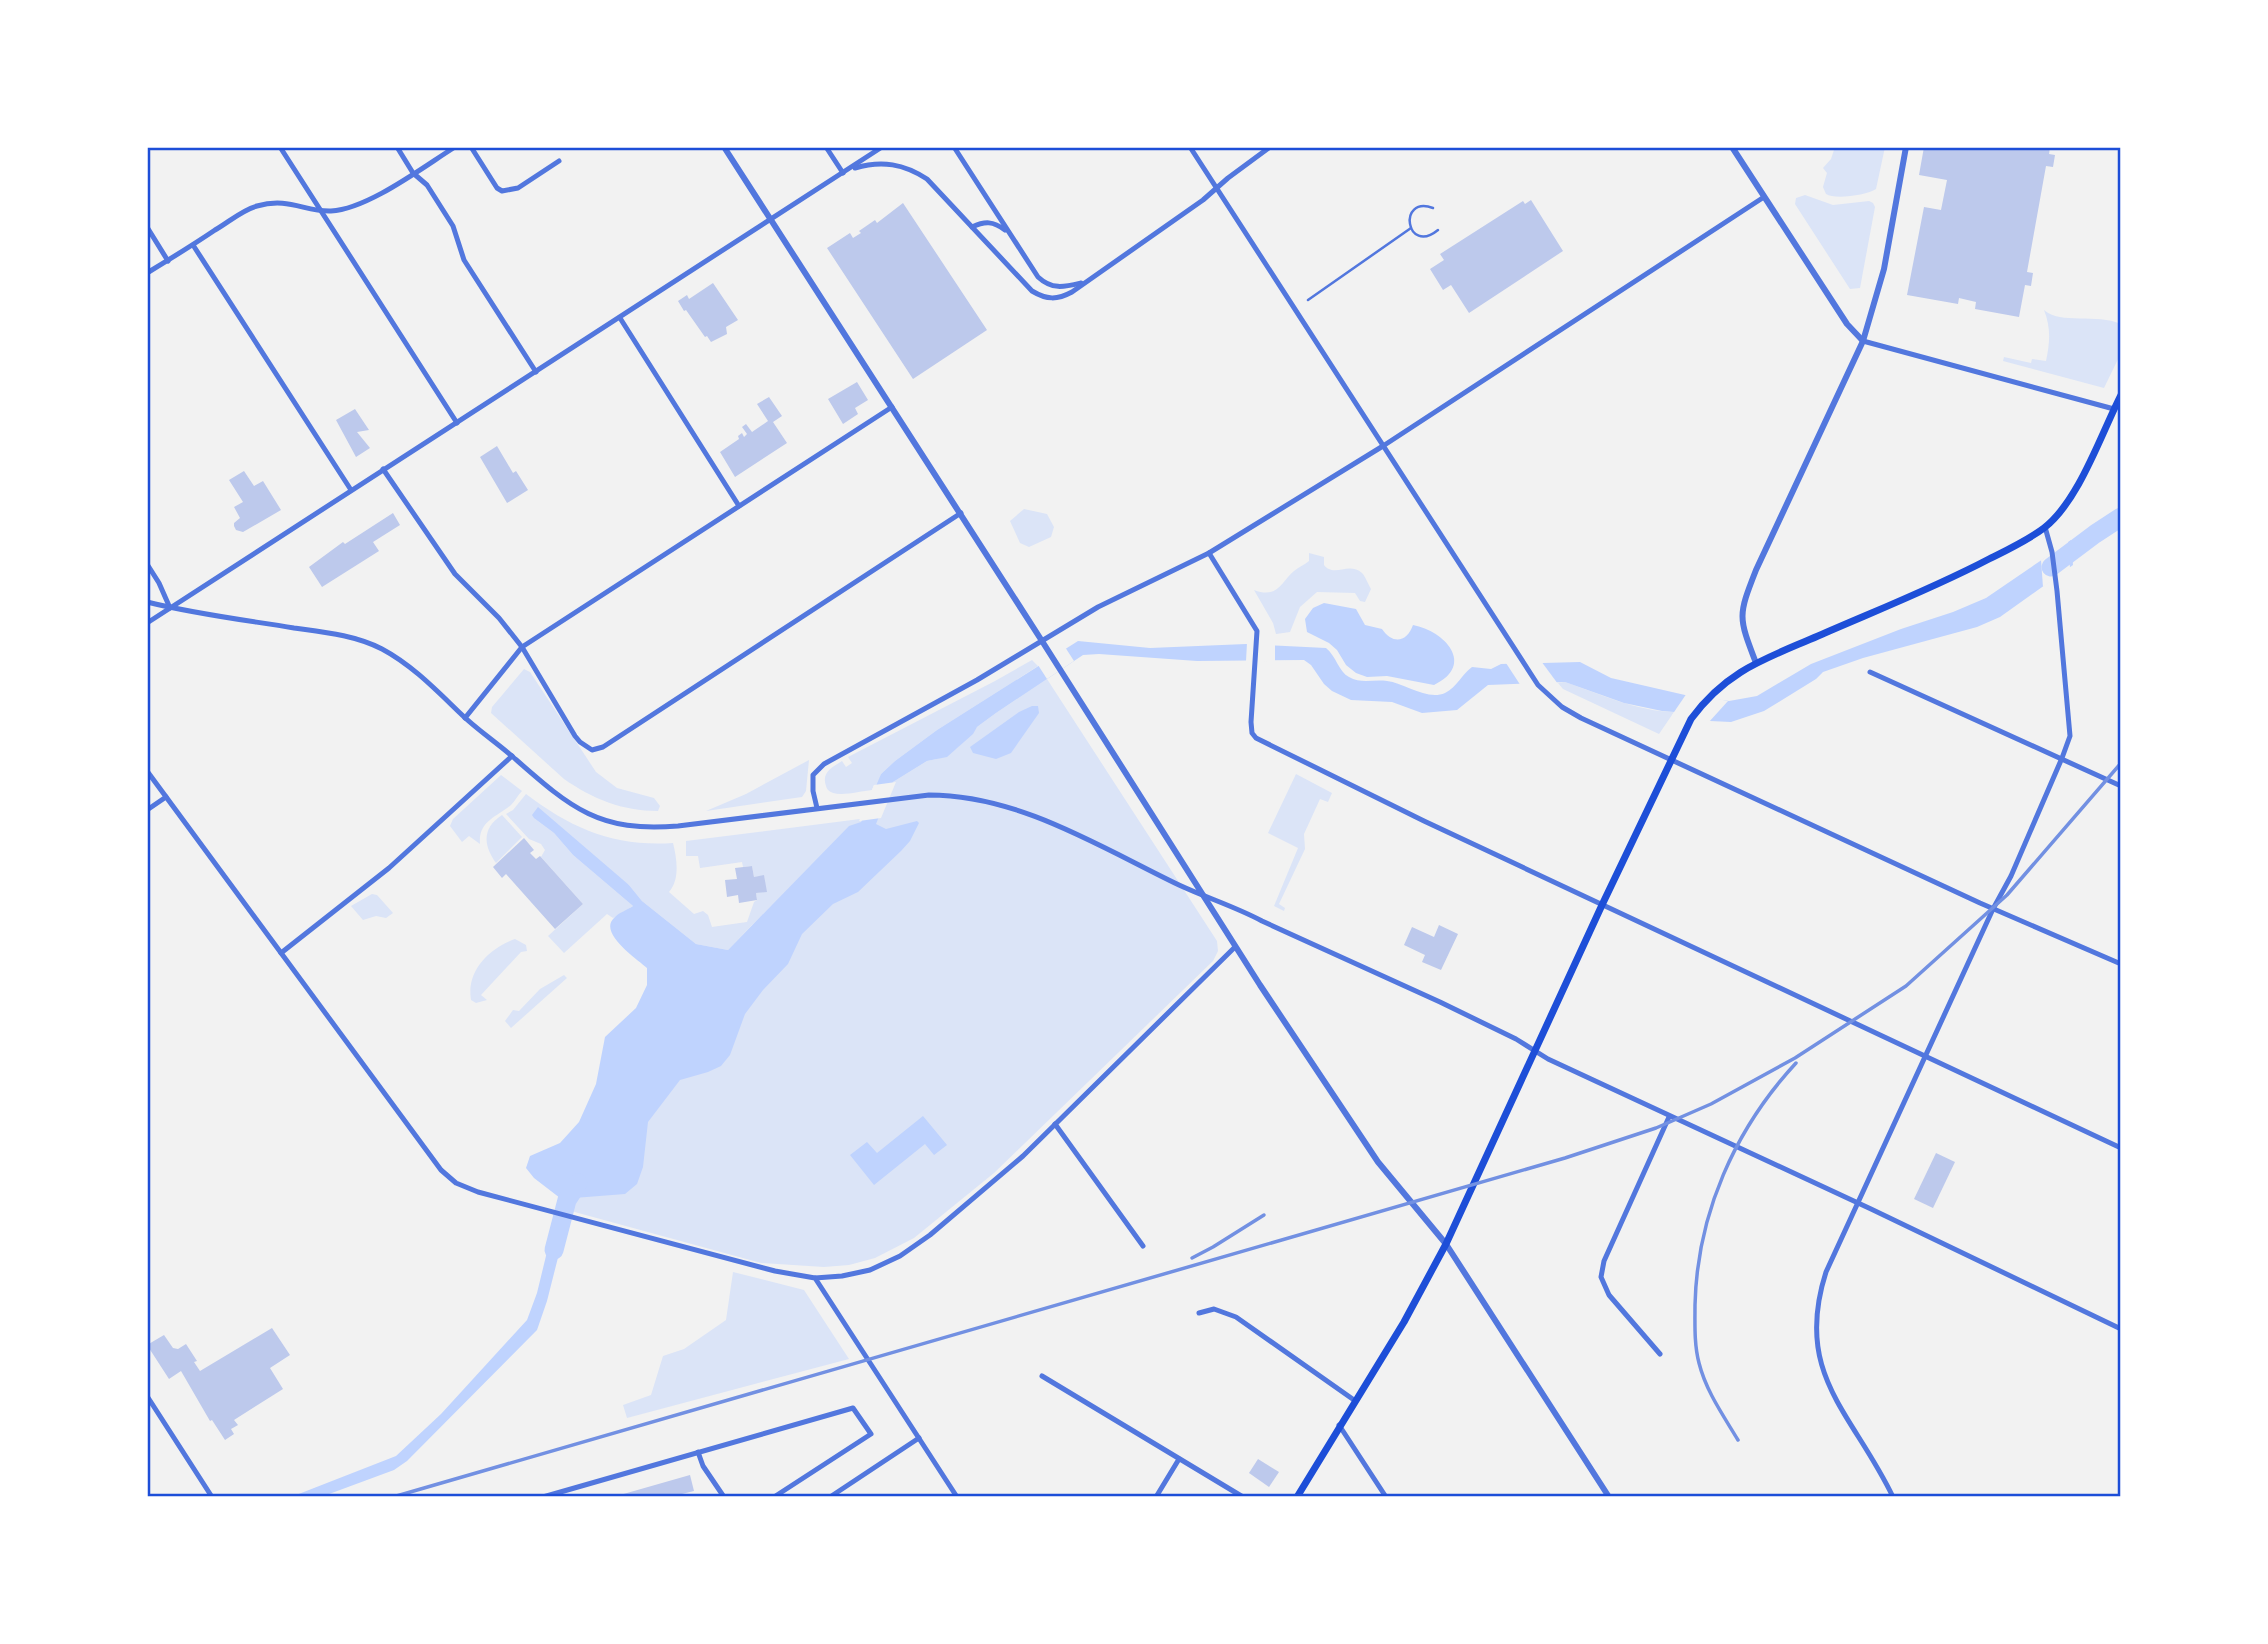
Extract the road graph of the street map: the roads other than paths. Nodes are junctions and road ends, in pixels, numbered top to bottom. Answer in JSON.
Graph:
{"nodes":[{"id":1,"x":279,"y":147,"type":"edge"},
{"id":2,"x":397,"y":147,"type":"edge"},
{"id":3,"x":455,"y":147,"type":"edge"},
{"id":4,"x":471,"y":147,"type":"edge"},
{"id":5,"x":724,"y":147,"type":"edge"},
{"id":6,"x":826,"y":147,"type":"edge"},
{"id":7,"x":882,"y":147,"type":"edge"},
{"id":8,"x":954,"y":147,"type":"edge"},
{"id":9,"x":1190,"y":147,"type":"edge"},
{"id":10,"x":1270,"y":147,"type":"edge"},
{"id":11,"x":1732,"y":147,"type":"edge"},
{"id":12,"x":1906,"y":147,"type":"edge"},
{"id":13,"x":559,"y":161,"type":"dead end"},
{"id":14,"x":846,"y":171,"type":"junction"},
{"id":15,"x":413,"y":173,"type":"junction"},
{"id":16,"x":1215,"y":188,"type":"junction"},
{"id":17,"x":1764,"y":197,"type":"junction"},
{"id":18,"x":1433,"y":208,"type":"dead end"},
{"id":19,"x":323,"y":211,"type":"junction"},
{"id":20,"x":772,"y":220,"type":"junction"},
{"id":21,"x":972,"y":227,"type":"junction"},
{"id":22,"x":147,"y":228,"type":"edge"},
{"id":23,"x":1410,"y":228,"type":"junction"},
{"id":24,"x":1438,"y":230,"type":"dead end"},
{"id":25,"x":1010,"y":234,"type":"junction"},
{"id":26,"x":193,"y":244,"type":"junction"},
{"id":27,"x":168,"y":261,"type":"junction"},
{"id":28,"x":147,"y":273,"type":"edge"},
{"id":29,"x":1084,"y":282,"type":"junction"},
{"id":30,"x":1308,"y":300,"type":"dead end"},
{"id":31,"x":620,"y":318,"type":"junction"},
{"id":32,"x":1863,"y":341,"type":"junction"},
{"id":33,"x":536,"y":372,"type":"junction"},
{"id":34,"x":2121,"y":395,"type":"edge"},
{"id":35,"x":892,"y":407,"type":"junction"},
{"id":36,"x":2114,"y":409,"type":"junction"},
{"id":37,"x":457,"y":423,"type":"junction"},
{"id":38,"x":1383,"y":446,"type":"junction"},
{"id":39,"x":383,"y":469,"type":"junction"},
{"id":40,"x":351,"y":490,"type":"junction"},
{"id":41,"x":739,"y":506,"type":"junction"},
{"id":42,"x":961,"y":513,"type":"junction"},
{"id":43,"x":2045,"y":527,"type":"junction"},
{"id":44,"x":1209,"y":553,"type":"junction"},
{"id":45,"x":147,"y":564,"type":"edge"},
{"id":46,"x":147,"y":602,"type":"edge"},
{"id":47,"x":170,"y":608,"type":"junction"},
{"id":48,"x":147,"y":623,"type":"edge"},
{"id":49,"x":1042,"y":641,"type":"junction"},
{"id":50,"x":522,"y":647,"type":"junction"},
{"id":51,"x":1756,"y":663,"type":"junction"},
{"id":52,"x":1870,"y":671,"type":"dead end"},
{"id":53,"x":465,"y":718,"type":"junction"},
{"id":54,"x":512,"y":756,"type":"junction"},
{"id":55,"x":1672,"y":758,"type":"junction"},
{"id":56,"x":2062,"y":758,"type":"junction"},
{"id":57,"x":147,"y":771,"type":"edge"},
{"id":58,"x":2121,"y":786,"type":"edge"},
{"id":59,"x":166,"y":797,"type":"junction"},
{"id":60,"x":817,"y":808,"type":"junction"},
{"id":61,"x":147,"y":810,"type":"edge"},
{"id":62,"x":1201,"y":896,"type":"junction"},
{"id":63,"x":1602,"y":905,"type":"junction"},
{"id":64,"x":1993,"y":909,"type":"junction"},
{"id":65,"x":1236,"y":947,"type":"junction"},
{"id":66,"x":281,"y":953,"type":"junction"},
{"id":67,"x":2121,"y":964,"type":"edge"},
{"id":68,"x":1534,"y":1052,"type":"junction"},
{"id":69,"x":1925,"y":1057,"type":"junction"},
{"id":70,"x":1670,"y":1117,"type":"junction"},
{"id":71,"x":1055,"y":1125,"type":"junction"},
{"id":72,"x":2121,"y":1148,"type":"edge"},
{"id":73,"x":1857,"y":1203,"type":"junction"},
{"id":74,"x":1446,"y":1244,"type":"junction"},
{"id":75,"x":1143,"y":1246,"type":"dead end"},
{"id":76,"x":815,"y":1278,"type":"junction"},
{"id":77,"x":1199,"y":1313,"type":"dead end"},
{"id":78,"x":2121,"y":1329,"type":"edge"},
{"id":79,"x":1660,"y":1354,"type":"dead end"},
{"id":80,"x":1042,"y":1376,"type":"dead end"},
{"id":81,"x":147,"y":1396,"type":"edge"},
{"id":82,"x":1354,"y":1400,"type":"junction"},
{"id":83,"x":1339,"y":1425,"type":"junction"},
{"id":84,"x":919,"y":1438,"type":"junction"},
{"id":85,"x":698,"y":1452,"type":"junction"},
{"id":86,"x":1179,"y":1459,"type":"junction"},
{"id":87,"x":212,"y":1497,"type":"edge"},
{"id":88,"x":543,"y":1497,"type":"edge"},
{"id":89,"x":724,"y":1497,"type":"edge"},
{"id":90,"x":774,"y":1497,"type":"edge"},
{"id":91,"x":830,"y":1497,"type":"edge"},
{"id":92,"x":957,"y":1497,"type":"edge"},
{"id":93,"x":1156,"y":1497,"type":"edge"},
{"id":94,"x":1243,"y":1497,"type":"edge"},
{"id":95,"x":1297,"y":1497,"type":"edge"},
{"id":96,"x":1386,"y":1497,"type":"edge"},
{"id":97,"x":1609,"y":1497,"type":"edge"},
{"id":98,"x":1893,"y":1497,"type":"edge"}],
"edges":[{"from":1,"to":19,"type":"street"},
{"from":2,"to":15,"type":"street"},
{"from":3,"to":15,"type":"street"},
{"from":4,"to":13,"type":"street"},
{"from":5,"to":20,"type":"street"},
{"from":6,"to":14,"type":"street"},
{"from":7,"to":14,"type":"street"},
{"from":8,"to":25,"type":"street"},
{"from":9,"to":16,"type":"street"},
{"from":10,"to":16,"type":"street"},
{"from":11,"to":17,"type":"street"},
{"from":12,"to":32,"type":"street"},
{"from":14,"to":20,"type":"street"},
{"from":14,"to":21,"type":"street"},
{"from":15,"to":19,"type":"street"},
{"from":15,"to":33,"type":"street"},
{"from":16,"to":29,"type":"street"},
{"from":16,"to":38,"type":"street"},
{"from":17,"to":32,"type":"street"},
{"from":17,"to":38,"type":"street"},
{"from":18,"to":23,"type":"lane"},
{"from":19,"to":26,"type":"street"},
{"from":19,"to":37,"type":"street"},
{"from":20,"to":31,"type":"street"},
{"from":20,"to":35,"type":"street"},
{"from":21,"to":25,"type":"street"},
{"from":21,"to":29,"type":"street"},
{"from":22,"to":27,"type":"street"},
{"from":23,"to":24,"type":"lane"},
{"from":23,"to":30,"type":"lane"},
{"from":25,"to":29,"type":"street"},
{"from":26,"to":27,"type":"street"},
{"from":26,"to":40,"type":"street"},
{"from":27,"to":28,"type":"street"},
{"from":31,"to":33,"type":"street"},
{"from":31,"to":41,"type":"street"},
{"from":32,"to":36,"type":"street"},
{"from":32,"to":51,"type":"street"},
{"from":33,"to":37,"type":"street"},
{"from":34,"to":36,"type":"main road"},
{"from":35,"to":41,"type":"street"},
{"from":35,"to":42,"type":"street"},
{"from":36,"to":43,"type":"main road"},
{"from":37,"to":39,"type":"street"},
{"from":38,"to":44,"type":"street"},
{"from":38,"to":55,"type":"street"},
{"from":39,"to":40,"type":"street"},
{"from":39,"to":50,"type":"street"},
{"from":40,"to":47,"type":"street"},
{"from":41,"to":50,"type":"street"},
{"from":42,"to":49,"type":"street"},
{"from":42,"to":50,"type":"street"},
{"from":43,"to":51,"type":"main road"},
{"from":43,"to":56,"type":"street"},
{"from":44,"to":49,"type":"street"},
{"from":44,"to":63,"type":"street"},
{"from":45,"to":47,"type":"street"},
{"from":46,"to":47,"type":"street"},
{"from":47,"to":48,"type":"street"},
{"from":47,"to":53,"type":"street"},
{"from":49,"to":60,"type":"street"},
{"from":49,"to":62,"type":"street"},
{"from":50,"to":53,"type":"street"},
{"from":51,"to":55,"type":"main road"},
{"from":52,"to":56,"type":"street"},
{"from":53,"to":54,"type":"street"},
{"from":54,"to":60,"type":"street"},
{"from":54,"to":66,"type":"street"},
{"from":55,"to":63,"type":"main road"},
{"from":55,"to":64,"type":"street"},
{"from":56,"to":58,"type":"street"},
{"from":56,"to":64,"type":"street"},
{"from":57,"to":59,"type":"street"},
{"from":59,"to":61,"type":"street"},
{"from":59,"to":66,"type":"street"},
{"from":60,"to":62,"type":"street"},
{"from":62,"to":65,"type":"street"},
{"from":62,"to":68,"type":"street"},
{"from":63,"to":68,"type":"main road"},
{"from":63,"to":69,"type":"street"},
{"from":64,"to":67,"type":"street"},
{"from":64,"to":69,"type":"street"},
{"from":65,"to":71,"type":"street"},
{"from":65,"to":74,"type":"street"},
{"from":66,"to":76,"type":"street"},
{"from":68,"to":70,"type":"street"},
{"from":68,"to":74,"type":"main road"},
{"from":69,"to":72,"type":"street"},
{"from":69,"to":73,"type":"street"},
{"from":70,"to":73,"type":"street"},
{"from":70,"to":79,"type":"street"},
{"from":71,"to":75,"type":"street"},
{"from":71,"to":76,"type":"street"},
{"from":73,"to":78,"type":"street"},
{"from":73,"to":98,"type":"street"},
{"from":74,"to":82,"type":"main road"},
{"from":74,"to":97,"type":"street"},
{"from":76,"to":84,"type":"street"},
{"from":77,"to":82,"type":"street"},
{"from":80,"to":86,"type":"street"},
{"from":81,"to":87,"type":"street"},
{"from":82,"to":83,"type":"main road"},
{"from":83,"to":95,"type":"main road"},
{"from":83,"to":96,"type":"street"},
{"from":84,"to":91,"type":"street"},
{"from":84,"to":92,"type":"street"},
{"from":85,"to":88,"type":"street"},
{"from":85,"to":89,"type":"street"},
{"from":85,"to":90,"type":"street"},
{"from":86,"to":93,"type":"street"},
{"from":86,"to":94,"type":"street"}]}
